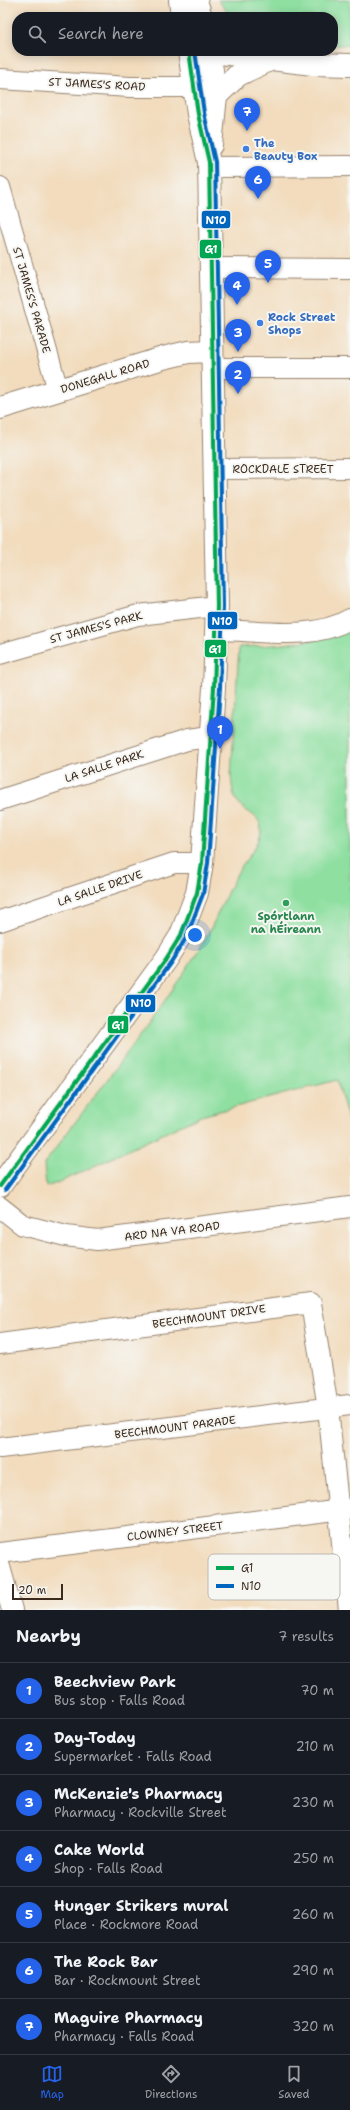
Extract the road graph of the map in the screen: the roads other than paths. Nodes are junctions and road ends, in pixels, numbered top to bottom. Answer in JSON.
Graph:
{"nodes":[{"id":1,"x":180,"y":0,"type":"edge"},
{"id":2,"x":196,"y":0,"type":"edge"},
{"id":3,"x":181,"y":12,"type":"edge"},
{"id":4,"x":200,"y":12,"type":"edge"},
{"id":5,"x":200,"y":56,"type":"edge"},
{"id":6,"x":201,"y":56,"type":"edge"},
{"id":7,"x":251,"y":56,"type":"edge"},
{"id":8,"x":272,"y":59,"type":"junction"},
{"id":9,"x":350,"y":65,"type":"edge"},
{"id":10,"x":0,"y":79,"type":"edge"},
{"id":11,"x":195,"y":87,"type":"junction"},
{"id":12,"x":216,"y":96,"type":"junction"},
{"id":13,"x":209,"y":164,"type":"junction"},
{"id":14,"x":350,"y":166,"type":"edge"},
{"id":15,"x":0,"y":188,"type":"edge"},
{"id":16,"x":212,"y":268,"type":"junction"},
{"id":17,"x":350,"y":269,"type":"edge"},
{"id":18,"x":213,"y":360,"type":"junction"},
{"id":19,"x":350,"y":368,"type":"edge"},
{"id":20,"x":58,"y":390,"type":"junction"},
{"id":21,"x":0,"y":408,"type":"edge"},
{"id":22,"x":350,"y":468,"type":"edge"},
{"id":23,"x":215,"y":469,"type":"junction"},
{"id":24,"x":217,"y":606,"type":"junction"},
{"id":25,"x":350,"y":619,"type":"edge"},
{"id":26,"x":216,"y":630,"type":"junction"},
{"id":27,"x":0,"y":654,"type":"edge"},
{"id":28,"x":209,"y":737,"type":"junction"},
{"id":29,"x":0,"y":800,"type":"edge"},
{"id":30,"x":202,"y":863,"type":"junction"},
{"id":31,"x":0,"y":921,"type":"edge"},
{"id":32,"x":0,"y":1186,"type":"edge"},
{"id":33,"x":0,"y":1207,"type":"edge"},
{"id":34,"x":350,"y":1207,"type":"edge"},
{"id":35,"x":0,"y":1344,"type":"edge"},
{"id":36,"x":350,"y":1405,"type":"edge"},
{"id":37,"x":328,"y":1408,"type":"junction"},
{"id":38,"x":0,"y":1448,"type":"edge"},
{"id":39,"x":345,"y":1510,"type":"edge"},
{"id":40,"x":0,"y":1552,"type":"edge"},
{"id":41,"x":0,"y":1567,"type":"edge"},
{"id":42,"x":12,"y":1610,"type":"edge"},
{"id":43,"x":350,"y":1610,"type":"edge"}],
"edges":[{"from":1,"to":3,"type":"main road"},
{"from":2,"to":4,"type":"main road"},
{"from":5,"to":11,"type":"main road"},
{"from":6,"to":12,"type":"main road"},
{"from":7,"to":8,"type":"main road"},
{"from":8,"to":9,"type":"main road"},
{"from":8,"to":12,"type":"main road"},
{"from":10,"to":11,"type":"street","name":"ST JAMES'S ROAD"},
{"from":11,"to":13,"type":"main road"},
{"from":12,"to":13,"type":"main road"},
{"from":13,"to":14,"type":"street"},
{"from":13,"to":16,"type":"main road"},
{"from":15,"to":20,"type":"street","name":"ST JAMES'S PARADE"},
{"from":16,"to":17,"type":"street"},
{"from":16,"to":18,"type":"main road"},
{"from":18,"to":19,"type":"street"},
{"from":18,"to":20,"type":"main road","name":"DONEGALL ROAD"},
{"from":18,"to":23,"type":"main road"},
{"from":20,"to":21,"type":"main road","name":"DONEGALL ROAD"},
{"from":22,"to":23,"type":"street","name":"ROCKDALE STREET"},
{"from":23,"to":24,"type":"main road"},
{"from":24,"to":26,"type":"main road"},
{"from":24,"to":27,"type":"street","name":"ST JAMES'S PARK"},
{"from":25,"to":26,"type":"street"},
{"from":26,"to":28,"type":"main road"},
{"from":28,"to":29,"type":"street","name":"LA SALLE PARK"},
{"from":28,"to":30,"type":"main road"},
{"from":30,"to":31,"type":"street","name":"LA SALLE DRIVE"},
{"from":30,"to":32,"type":"main road"},
{"from":33,"to":34,"type":"street","name":"ARD NA VA ROAD"},
{"from":35,"to":37,"type":"street","name":"BEECHMOUNT DRIVE"},
{"from":36,"to":37,"type":"street","name":"BEECHMOUNT PARADE"},
{"from":37,"to":38,"type":"street","name":"BEECHMOUNT PARADE"},
{"from":37,"to":39,"type":"street"},
{"from":39,"to":40,"type":"street","name":"CLOWNEY STREET"},
{"from":39,"to":43,"type":"street"},
{"from":41,"to":42,"type":"street"}]}
